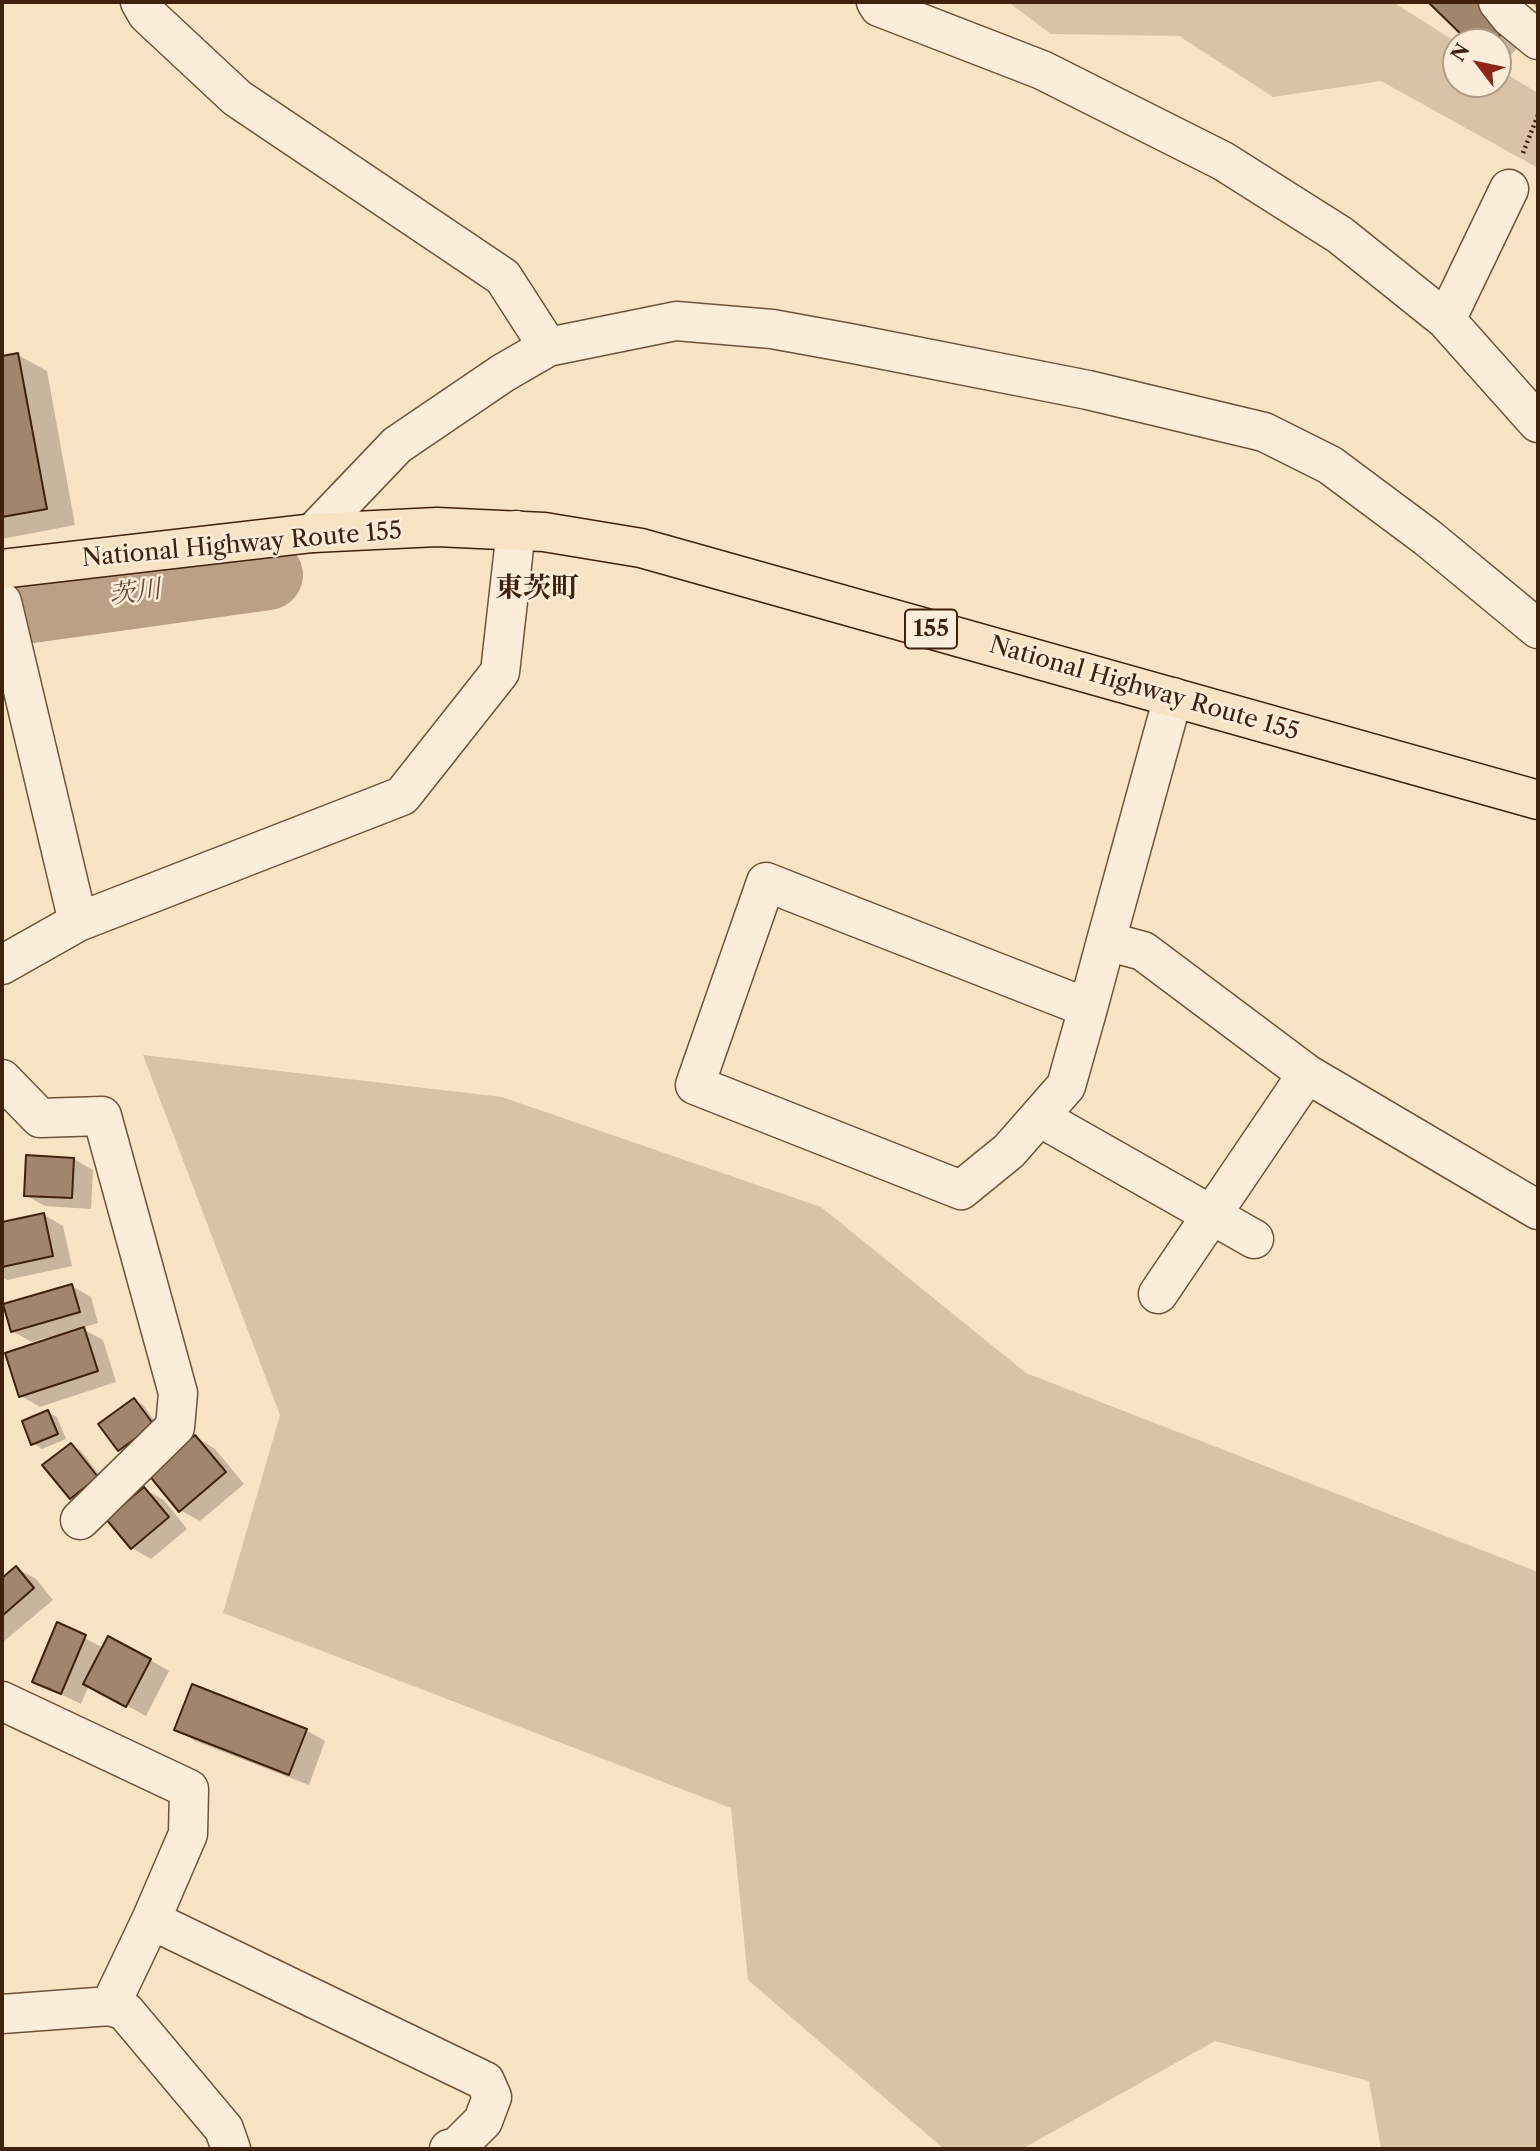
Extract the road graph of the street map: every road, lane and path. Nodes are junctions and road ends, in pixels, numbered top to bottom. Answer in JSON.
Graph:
{"nodes":[{"id":1,"x":141,"y":2,"type":"edge"},
{"id":2,"x":876,"y":2,"type":"edge"},
{"id":3,"x":1497,"y":2,"type":"edge"},
{"id":4,"x":1538,"y":40,"type":"edge"},
{"id":5,"x":1509,"y":189,"type":"dead end"},
{"id":6,"x":1446,"y":320,"type":"junction"},
{"id":7,"x":548,"y":347,"type":"junction"},
{"id":8,"x":1538,"y":423,"type":"edge"},
{"id":9,"x":516,"y":530,"type":"junction"},
{"id":10,"x":313,"y":533,"type":"junction"},
{"id":11,"x":2,"y":569,"type":"edge"},
{"id":12,"x":4,"y":612,"type":"edge"},
{"id":13,"x":1538,"y":629,"type":"edge"},
{"id":14,"x":1173,"y":697,"type":"junction"},
{"id":15,"x":1538,"y":800,"type":"edge"},
{"id":16,"x":78,"y":922,"type":"junction"},
{"id":17,"x":1106,"y":941,"type":"junction"},
{"id":18,"x":2,"y":965,"type":"edge"},
{"id":19,"x":1088,"y":1008,"type":"junction"},
{"id":20,"x":1307,"y":1074,"type":"junction"},
{"id":21,"x":2,"y":1079,"type":"edge"},
{"id":22,"x":1039,"y":1117,"type":"junction"},
{"id":23,"x":1538,"y":1210,"type":"edge"},
{"id":24,"x":1212,"y":1214,"type":"junction"},
{"id":25,"x":1254,"y":1239,"type":"dead end"},
{"id":26,"x":1158,"y":1294,"type":"dead end"},
{"id":27,"x":80,"y":1520,"type":"dead end"},
{"id":28,"x":2,"y":1701,"type":"edge"},
{"id":29,"x":151,"y":1920,"type":"junction"},
{"id":30,"x":110,"y":2006,"type":"junction"},
{"id":31,"x":2,"y":2014,"type":"edge"},
{"id":32,"x":455,"y":2148,"type":"edge"},
{"id":33,"x":231,"y":2149,"type":"edge"}],
"edges":[{"from":1,"to":7,"type":"street"},
{"from":2,"to":6,"type":"street"},
{"from":3,"to":4,"type":"street"},
{"from":5,"to":6,"type":"street"},
{"from":6,"to":8,"type":"street"},
{"from":7,"to":10,"type":"street"},
{"from":7,"to":13,"type":"street"},
{"from":9,"to":10,"type":"highway","name":"National Highway Route 155","number":"155"},
{"from":9,"to":14,"type":"highway","name":"National Highway Route 155","number":"155"},
{"from":9,"to":16,"type":"street"},
{"from":10,"to":11,"type":"highway","name":"National Highway Route 155","number":"155"},
{"from":12,"to":16,"type":"street"},
{"from":14,"to":15,"type":"highway","name":"National Highway Route 155","number":"155"},
{"from":14,"to":17,"type":"street"},
{"from":16,"to":18,"type":"street"},
{"from":17,"to":19,"type":"street"},
{"from":17,"to":20,"type":"street"},
{"from":19,"to":22,"type":"street"},
{"from":19,"to":22,"type":"street"},
{"from":20,"to":23,"type":"street"},
{"from":20,"to":24,"type":"street"},
{"from":21,"to":27,"type":"street"},
{"from":22,"to":24,"type":"street"},
{"from":24,"to":25,"type":"street"},
{"from":24,"to":26,"type":"street"},
{"from":28,"to":29,"type":"street"},
{"from":29,"to":30,"type":"street"},
{"from":29,"to":32,"type":"street"},
{"from":30,"to":31,"type":"street"},
{"from":30,"to":33,"type":"street"}]}
